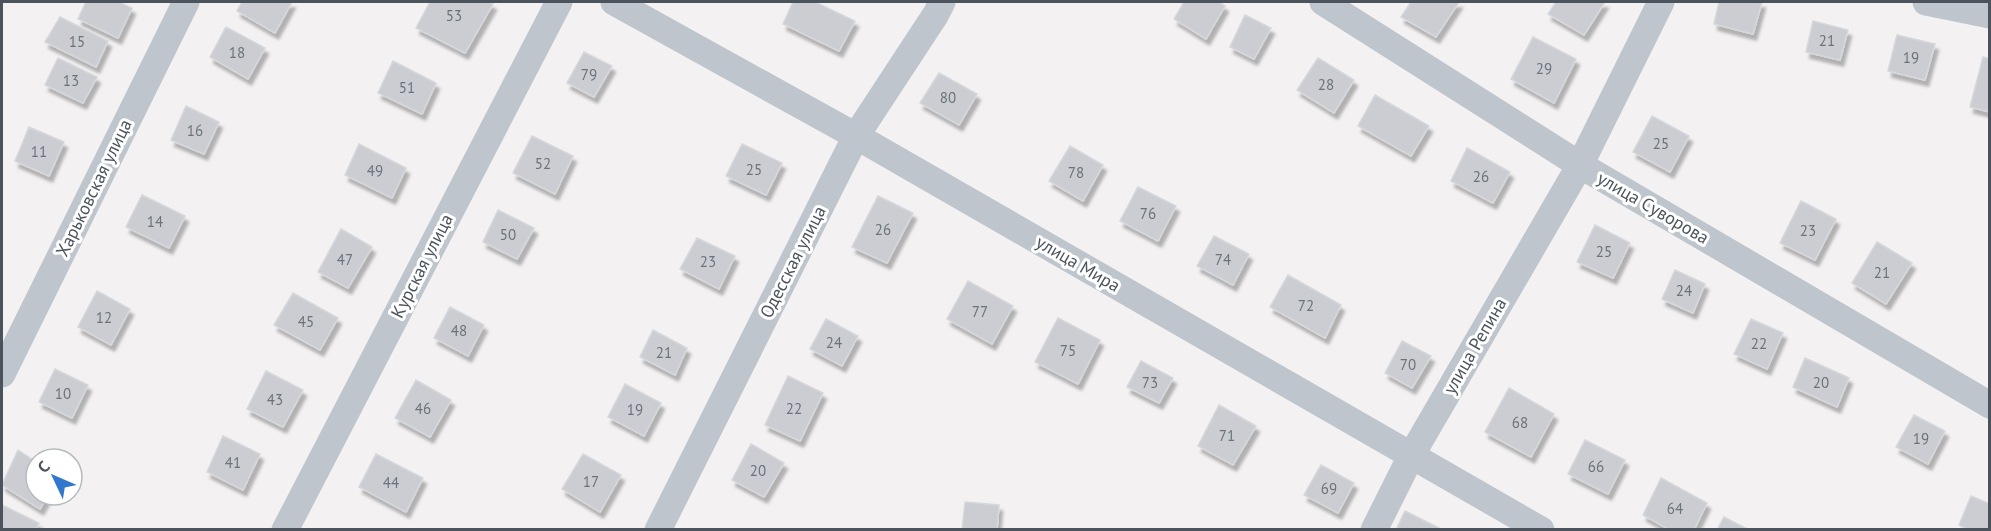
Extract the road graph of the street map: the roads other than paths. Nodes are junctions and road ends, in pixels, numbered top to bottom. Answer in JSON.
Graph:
{"nodes":[{"id":1,"x":186,"y":2,"type":"edge"},
{"id":2,"x":559,"y":2,"type":"edge"},
{"id":3,"x":614,"y":2,"type":"edge"},
{"id":4,"x":1323,"y":2,"type":"edge"},
{"id":5,"x":1661,"y":2,"type":"edge"},
{"id":6,"x":1926,"y":2,"type":"edge"},
{"id":7,"x":943,"y":6,"type":"edge"},
{"id":8,"x":1989,"y":15,"type":"edge"},
{"id":9,"x":856,"y":136,"type":"junction"},
{"id":10,"x":1580,"y":165,"type":"junction"},
{"id":11,"x":2,"y":374,"type":"edge"},
{"id":12,"x":1989,"y":405,"type":"edge"},
{"id":13,"x":1411,"y":456,"type":"junction"},
{"id":14,"x":285,"y":530,"type":"edge"},
{"id":15,"x":658,"y":530,"type":"edge"},
{"id":16,"x":1374,"y":530,"type":"edge"},
{"id":17,"x":1540,"y":530,"type":"edge"}],
"edges":[{"from":1,"to":11,"type":"street","name":"Харьковская улица"},
{"from":2,"to":14,"type":"street","name":"Курская улица"},
{"from":3,"to":9,"type":"street","name":"улица Мира"},
{"from":4,"to":10,"type":"street","name":"улица Суворова"},
{"from":5,"to":10,"type":"street","name":"улица Репина"},
{"from":6,"to":8,"type":"street"},
{"from":7,"to":9,"type":"street","name":"Одесская улица"},
{"from":9,"to":13,"type":"street","name":"улица Мира"},
{"from":9,"to":15,"type":"street","name":"Одесская улица"},
{"from":10,"to":12,"type":"street","name":"улица Суворова"},
{"from":10,"to":13,"type":"street","name":"улица Репина"},
{"from":13,"to":16,"type":"street","name":"улица Репина"},
{"from":13,"to":17,"type":"street","name":"улица Мира"}]}
